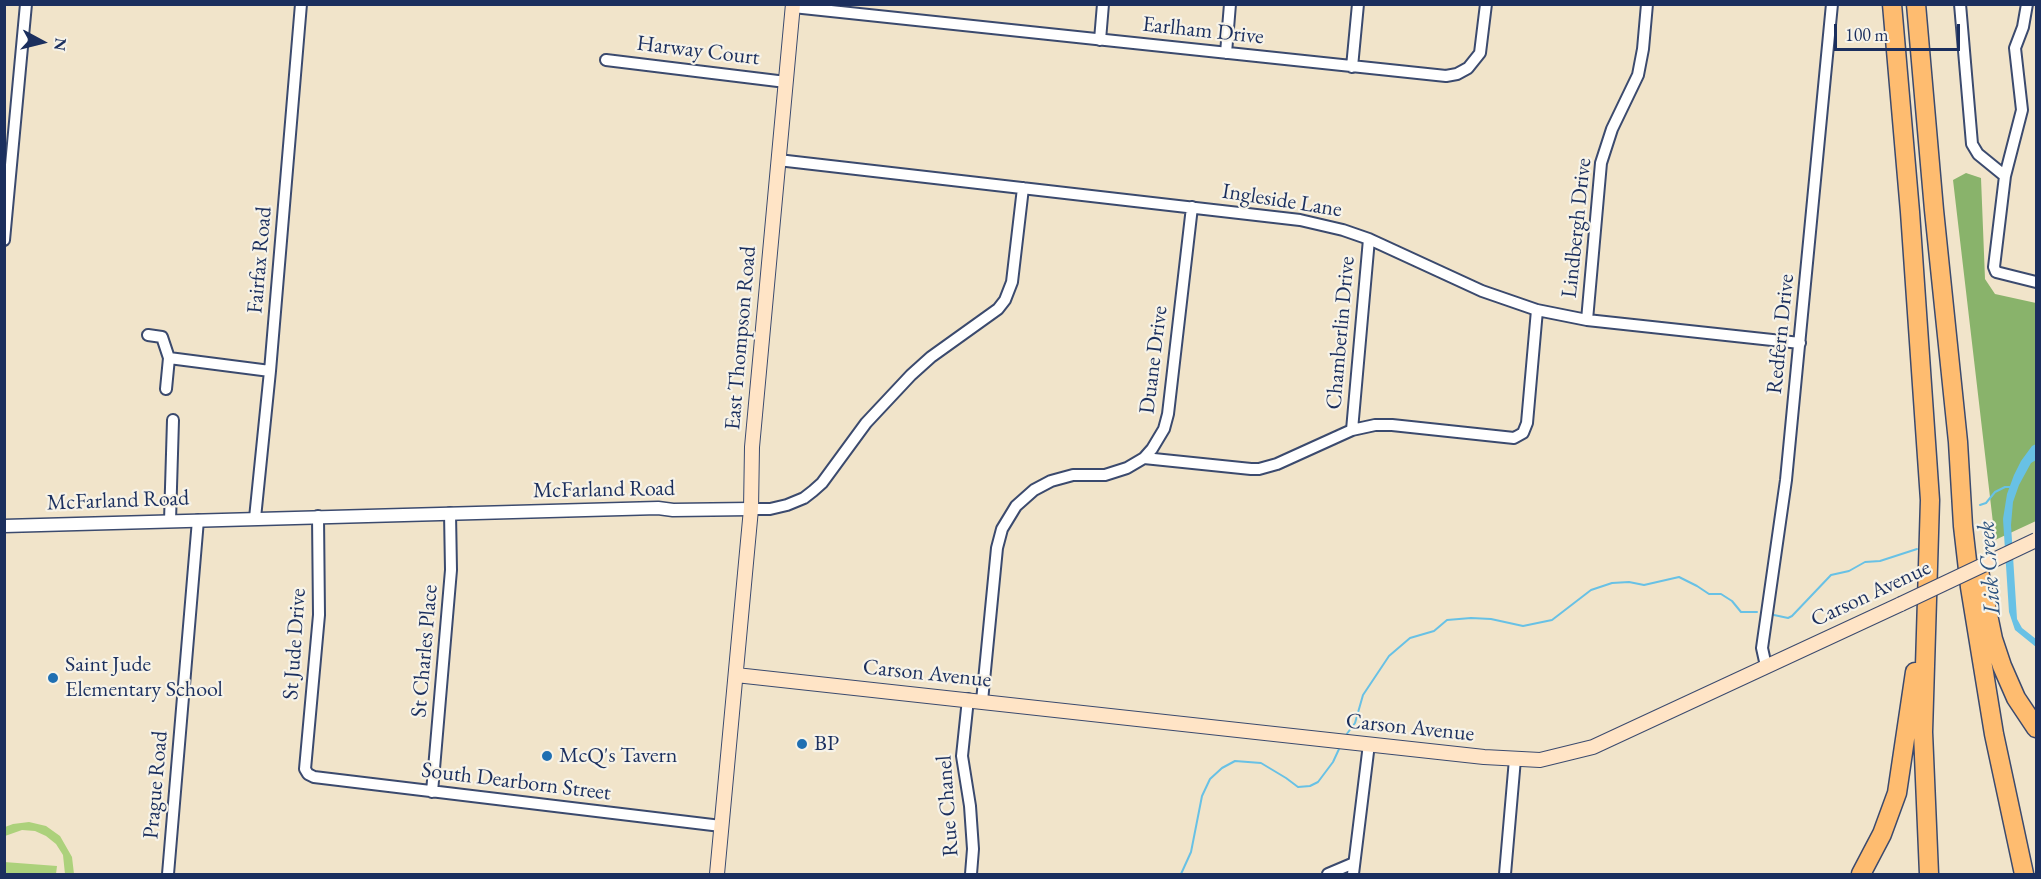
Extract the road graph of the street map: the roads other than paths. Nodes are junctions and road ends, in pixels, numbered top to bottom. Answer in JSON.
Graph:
{"nodes":[{"id":1,"x":26,"y":4,"type":"edge"},
{"id":2,"x":301,"y":4,"type":"edge"},
{"id":3,"x":1103,"y":4,"type":"edge"},
{"id":4,"x":1230,"y":4,"type":"edge"},
{"id":5,"x":1358,"y":4,"type":"edge"},
{"id":6,"x":1486,"y":4,"type":"edge"},
{"id":7,"x":1647,"y":4,"type":"edge"},
{"id":8,"x":1832,"y":4,"type":"edge"},
{"id":9,"x":1892,"y":4,"type":"edge"},
{"id":10,"x":1916,"y":4,"type":"edge"},
{"id":11,"x":1960,"y":4,"type":"edge"},
{"id":12,"x":2027,"y":4,"type":"edge"},
{"id":13,"x":793,"y":6,"type":"edge"},
{"id":14,"x":1100,"y":40,"type":"junction"},
{"id":15,"x":1226,"y":53,"type":"junction"},
{"id":16,"x":606,"y":60,"type":"dead end"},
{"id":17,"x":1352,"y":67,"type":"junction"},
{"id":18,"x":786,"y":82,"type":"junction"},
{"id":19,"x":778,"y":160,"type":"junction"},
{"id":20,"x":2005,"y":176,"type":"junction"},
{"id":21,"x":1023,"y":188,"type":"junction"},
{"id":22,"x":1192,"y":207,"type":"junction"},
{"id":23,"x":1369,"y":239,"type":"junction"},
{"id":24,"x":4,"y":240,"type":"edge"},
{"id":25,"x":2037,"y":282,"type":"edge"},
{"id":26,"x":1538,"y":310,"type":"junction"},
{"id":27,"x":1587,"y":320,"type":"junction"},
{"id":28,"x":148,"y":335,"type":"dead end"},
{"id":29,"x":1800,"y":343,"type":"junction"},
{"id":30,"x":169,"y":358,"type":"junction"},
{"id":31,"x":270,"y":371,"type":"junction"},
{"id":32,"x":166,"y":389,"type":"dead end"},
{"id":33,"x":173,"y":420,"type":"dead end"},
{"id":34,"x":1352,"y":430,"type":"junction"},
{"id":35,"x":1958,"y":442,"type":"junction"},
{"id":36,"x":1144,"y":458,"type":"junction"},
{"id":37,"x":751,"y":509,"type":"junction"},
{"id":38,"x":450,"y":513,"type":"junction"},
{"id":39,"x":318,"y":516,"type":"junction"},
{"id":40,"x":255,"y":518,"type":"junction"},
{"id":41,"x":198,"y":520,"type":"junction"},
{"id":42,"x":170,"y":521,"type":"junction"},
{"id":43,"x":4,"y":526,"type":"edge"},
{"id":44,"x":2037,"y":540,"type":"edge"},
{"id":45,"x":1927,"y":636,"type":"junction"},
{"id":46,"x":1766,"y":666,"type":"junction"},
{"id":47,"x":736,"y":675,"type":"junction"},
{"id":48,"x":975,"y":700,"type":"junction"},
{"id":49,"x":2037,"y":728,"type":"edge"},
{"id":50,"x":1369,"y":744,"type":"junction"},
{"id":51,"x":1515,"y":759,"type":"junction"},
{"id":52,"x":308,"y":774,"type":"joint"},
{"id":53,"x":432,"y":792,"type":"junction"},
{"id":54,"x":722,"y":826,"type":"junction"},
{"id":55,"x":1354,"y":869,"type":"edge"},
{"id":56,"x":168,"y":874,"type":"edge"},
{"id":57,"x":717,"y":874,"type":"edge"},
{"id":58,"x":971,"y":874,"type":"edge"},
{"id":59,"x":1328,"y":874,"type":"edge"},
{"id":60,"x":1504,"y":874,"type":"edge"},
{"id":61,"x":1861,"y":874,"type":"edge"},
{"id":62,"x":1929,"y":874,"type":"edge"},
{"id":63,"x":2024,"y":874,"type":"edge"}],
"edges":[{"from":1,"to":24,"type":"street"},
{"from":2,"to":31,"type":"street","name":"Fairfax Road"},
{"from":3,"to":14,"type":"street"},
{"from":4,"to":15,"type":"street"},
{"from":5,"to":17,"type":"street"},
{"from":6,"to":17,"type":"street","name":"Earlham Drive"},
{"from":7,"to":27,"type":"street","name":"Lindbergh Drive"},
{"from":8,"to":29,"type":"street","name":"Redfern Drive"},
{"from":9,"to":45,"type":"highway"},
{"from":10,"to":35,"type":"highway"},
{"from":11,"to":20,"type":"street"},
{"from":12,"to":20,"type":"street"},
{"from":13,"to":14,"type":"street","name":"Earlham Drive"},
{"from":13,"to":18,"type":"main road","name":"East Thompson Road"},
{"from":14,"to":15,"type":"street","name":"Earlham Drive"},
{"from":15,"to":17,"type":"street","name":"Earlham Drive"},
{"from":16,"to":18,"type":"street","name":"Harway Court"},
{"from":18,"to":19,"type":"main road","name":"East Thompson Road"},
{"from":19,"to":21,"type":"street","name":"Ingleside Lane"},
{"from":19,"to":37,"type":"main road","name":"East Thompson Road"},
{"from":20,"to":25,"type":"street"},
{"from":21,"to":22,"type":"street","name":"Ingleside Lane"},
{"from":21,"to":37,"type":"street","name":"McFarland Road"},
{"from":22,"to":23,"type":"street","name":"Ingleside Lane"},
{"from":22,"to":36,"type":"street","name":"Duane Drive"},
{"from":23,"to":26,"type":"street","name":"Ingleside Lane"},
{"from":23,"to":34,"type":"street","name":"Chamberlin Drive"},
{"from":26,"to":27,"type":"street","name":"Ingleside Lane"},
{"from":26,"to":34,"type":"street","name":"Lindbergh Drive"},
{"from":27,"to":29,"type":"street","name":"Ingleside Lane"},
{"from":28,"to":30,"type":"street"},
{"from":29,"to":46,"type":"street","name":"Redfern Drive"},
{"from":30,"to":31,"type":"street"},
{"from":30,"to":32,"type":"street"},
{"from":31,"to":40,"type":"street","name":"Fairfax Road"},
{"from":33,"to":42,"type":"street"},
{"from":34,"to":36,"type":"street"},
{"from":35,"to":49,"type":"highway"},
{"from":35,"to":63,"type":"highway"},
{"from":36,"to":48,"type":"street","name":"Duane Drive"},
{"from":37,"to":38,"type":"street","name":"McFarland Road"},
{"from":37,"to":47,"type":"main road","name":"East Thompson Road"},
{"from":38,"to":39,"type":"street","name":"McFarland Road"},
{"from":38,"to":53,"type":"street","name":"St Charles Place"},
{"from":39,"to":40,"type":"street","name":"McFarland Road"},
{"from":39,"to":52,"type":"street","name":"St Jude Drive"},
{"from":40,"to":41,"type":"street","name":"McFarland Road"},
{"from":41,"to":42,"type":"street","name":"McFarland Road"},
{"from":41,"to":56,"type":"street","name":"Prague Road"},
{"from":42,"to":43,"type":"street","name":"McFarland Road"},
{"from":44,"to":46,"type":"main road","name":"Carson Avenue","bridge":true},
{"from":45,"to":61,"type":"highway"},
{"from":45,"to":62,"type":"highway"},
{"from":46,"to":51,"type":"main road","name":"Carson Avenue"},
{"from":47,"to":48,"type":"main road","name":"Carson Avenue"},
{"from":47,"to":54,"type":"main road","name":"East Thompson Road"},
{"from":48,"to":50,"type":"main road","name":"Carson Avenue"},
{"from":48,"to":58,"type":"street","name":"Rue Chanel"},
{"from":50,"to":51,"type":"main road","name":"Carson Avenue"},
{"from":50,"to":55,"type":"street"},
{"from":51,"to":60,"type":"street"},
{"from":52,"to":53,"type":"street","name":"South Dearborn Street"},
{"from":53,"to":54,"type":"street","name":"South Dearborn Street"},
{"from":54,"to":57,"type":"main road"},
{"from":55,"to":59,"type":"street"}]}
